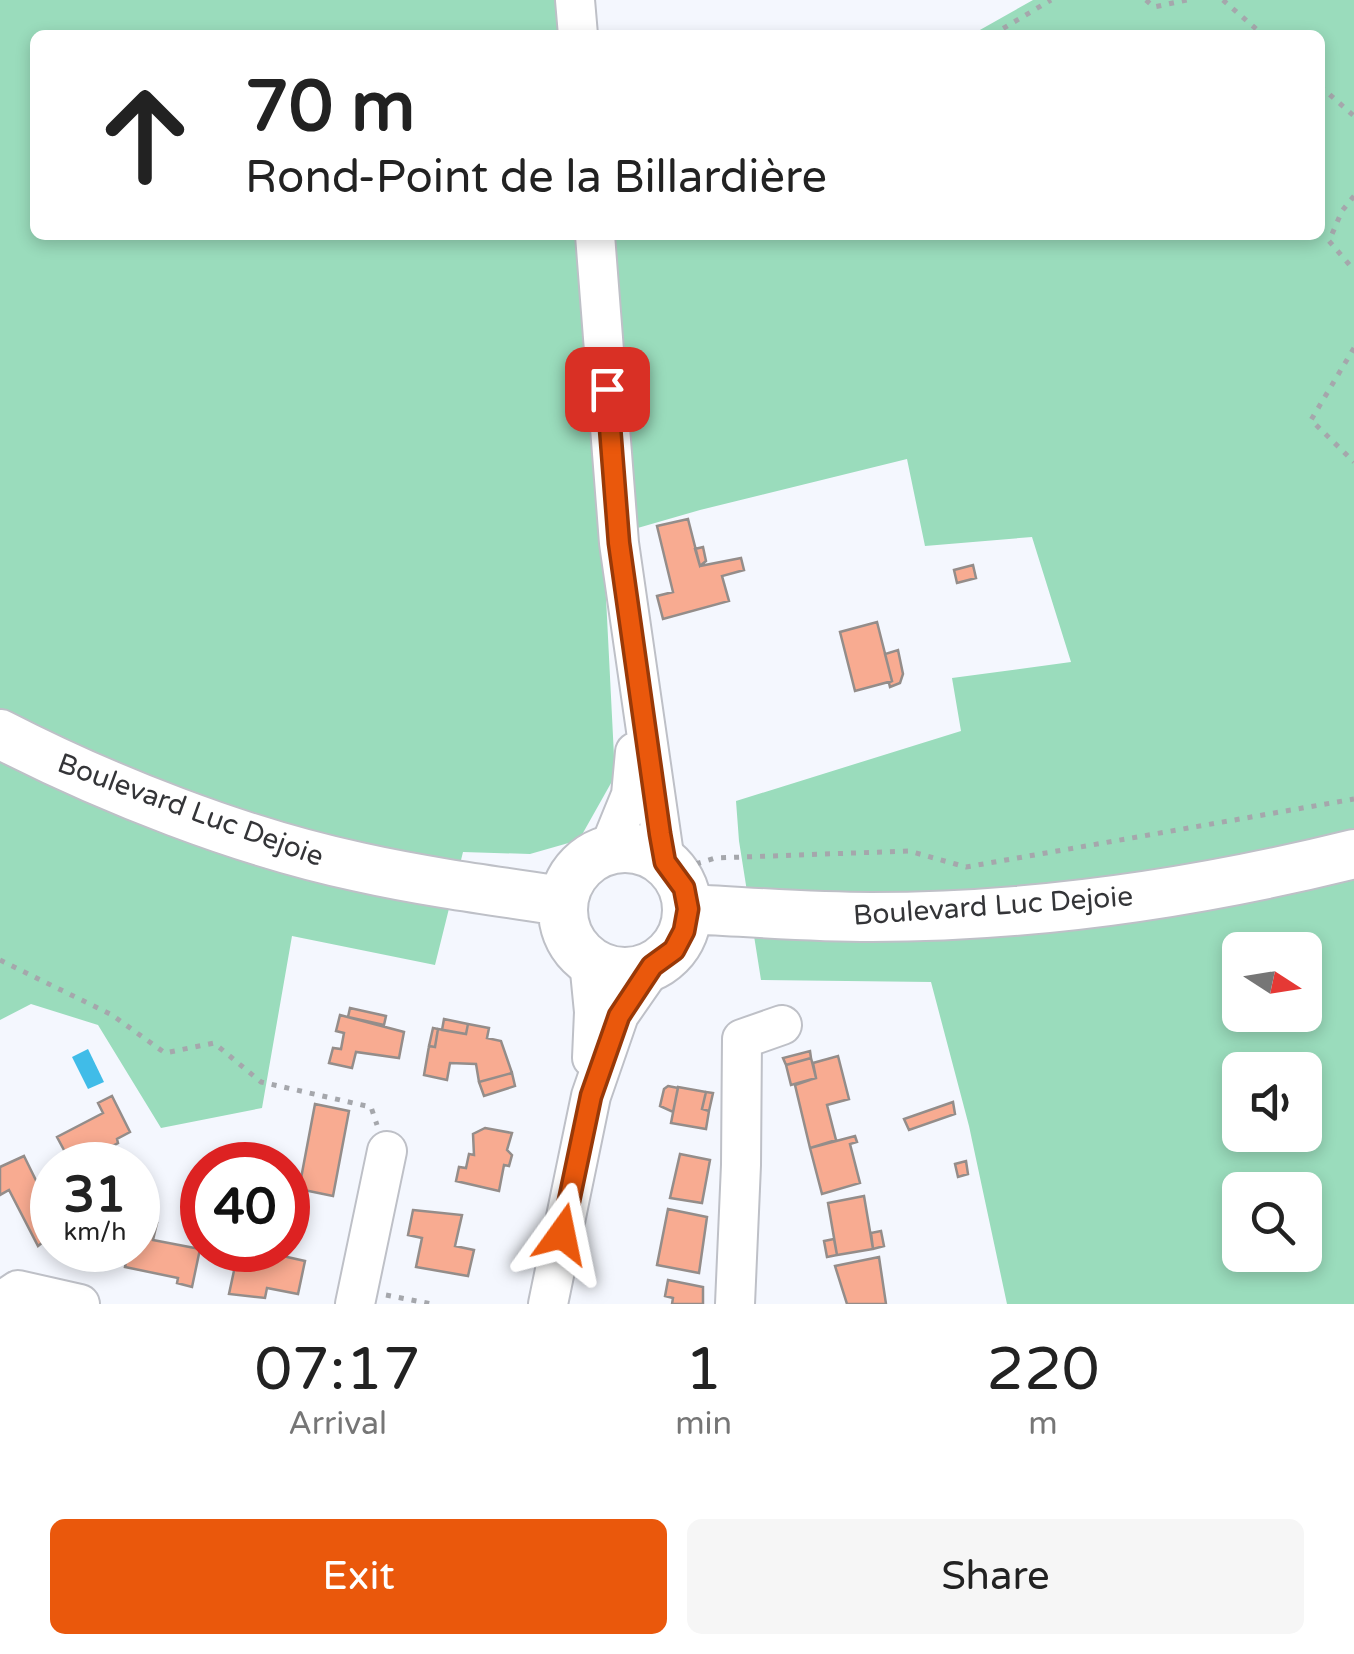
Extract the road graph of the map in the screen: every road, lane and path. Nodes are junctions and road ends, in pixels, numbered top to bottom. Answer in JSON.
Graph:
{"nodes":[{"id":1,"x":575,"y":0,"type":"edge"},
{"id":2,"x":1051,"y":0,"type":"edge"},
{"id":3,"x":1146,"y":0,"type":"edge"},
{"id":4,"x":1187,"y":0,"type":"edge"},
{"id":5,"x":1223,"y":0,"type":"edge"},
{"id":6,"x":578,"y":30,"type":"edge"},
{"id":7,"x":1000,"y":30,"type":"edge"},
{"id":8,"x":1256,"y":30,"type":"edge"},
{"id":9,"x":1325,"y":90,"type":"edge"},
{"id":10,"x":1354,"y":116,"type":"edge"},
{"id":11,"x":1354,"y":196,"type":"edge"},
{"id":12,"x":596,"y":240,"type":"edge"},
{"id":13,"x":1354,"y":270,"type":"edge"},
{"id":14,"x":1354,"y":348,"type":"edge"},
{"id":15,"x":1354,"y":462,"type":"edge"},
{"id":16,"x":641,"y":705,"type":"junction"},
{"id":17,"x":0,"y":734,"type":"edge"},
{"id":18,"x":1354,"y":800,"type":"edge"},
{"id":19,"x":609,"y":850,"type":"junction"},
{"id":20,"x":1354,"y":854,"type":"edge"},
{"id":21,"x":676,"y":880,"type":"junction"},
{"id":22,"x":563,"y":901,"type":"junction"},
{"id":23,"x":0,"y":960,"type":"edge"},
{"id":24,"x":588,"y":961,"type":"junction"},
{"id":25,"x":652,"y":966,"type":"junction"},
{"id":26,"x":782,"y":1025,"type":"dead end"},
{"id":27,"x":591,"y":1096,"type":"junction"},
{"id":28,"x":387,"y":1151,"type":"joint"},
{"id":29,"x":357,"y":1297,"type":"edge"},
{"id":30,"x":0,"y":1302,"type":"edge"},
{"id":31,"x":80,"y":1304,"type":"edge"},
{"id":32,"x":432,"y":1304,"type":"edge"},
{"id":33,"x":548,"y":1304,"type":"edge"},
{"id":34,"x":735,"y":1304,"type":"edge"}],
"edges":[{"from":1,"to":6,"type":"street"},
{"from":2,"to":7,"type":"path"},
{"from":3,"to":4,"type":"path"},
{"from":5,"to":8,"type":"path"},
{"from":9,"to":10,"type":"path"},
{"from":11,"to":13,"type":"path"},
{"from":12,"to":16,"type":"street"},
{"from":14,"to":15,"type":"path"},
{"from":16,"to":19,"type":"street"},
{"from":16,"to":21,"type":"street"},
{"from":17,"to":22,"type":"main road","name":"Boulevard Luc Dejoie"},
{"from":18,"to":21,"type":"path"},
{"from":19,"to":21,"type":"main road"},
{"from":19,"to":22,"type":"main road"},
{"from":20,"to":21,"type":"main road","name":"Boulevard Luc Dejoie"},
{"from":21,"to":25,"type":"main road"},
{"from":22,"to":24,"type":"main road"},
{"from":23,"to":28,"type":"path"},
{"from":24,"to":25,"type":"main road"},
{"from":24,"to":27,"type":"street"},
{"from":25,"to":27,"type":"street"},
{"from":26,"to":34,"type":"street"},
{"from":27,"to":33,"type":"street"},
{"from":28,"to":29,"type":"street"},
{"from":29,"to":32,"type":"path"},
{"from":30,"to":31,"type":"street"}]}
